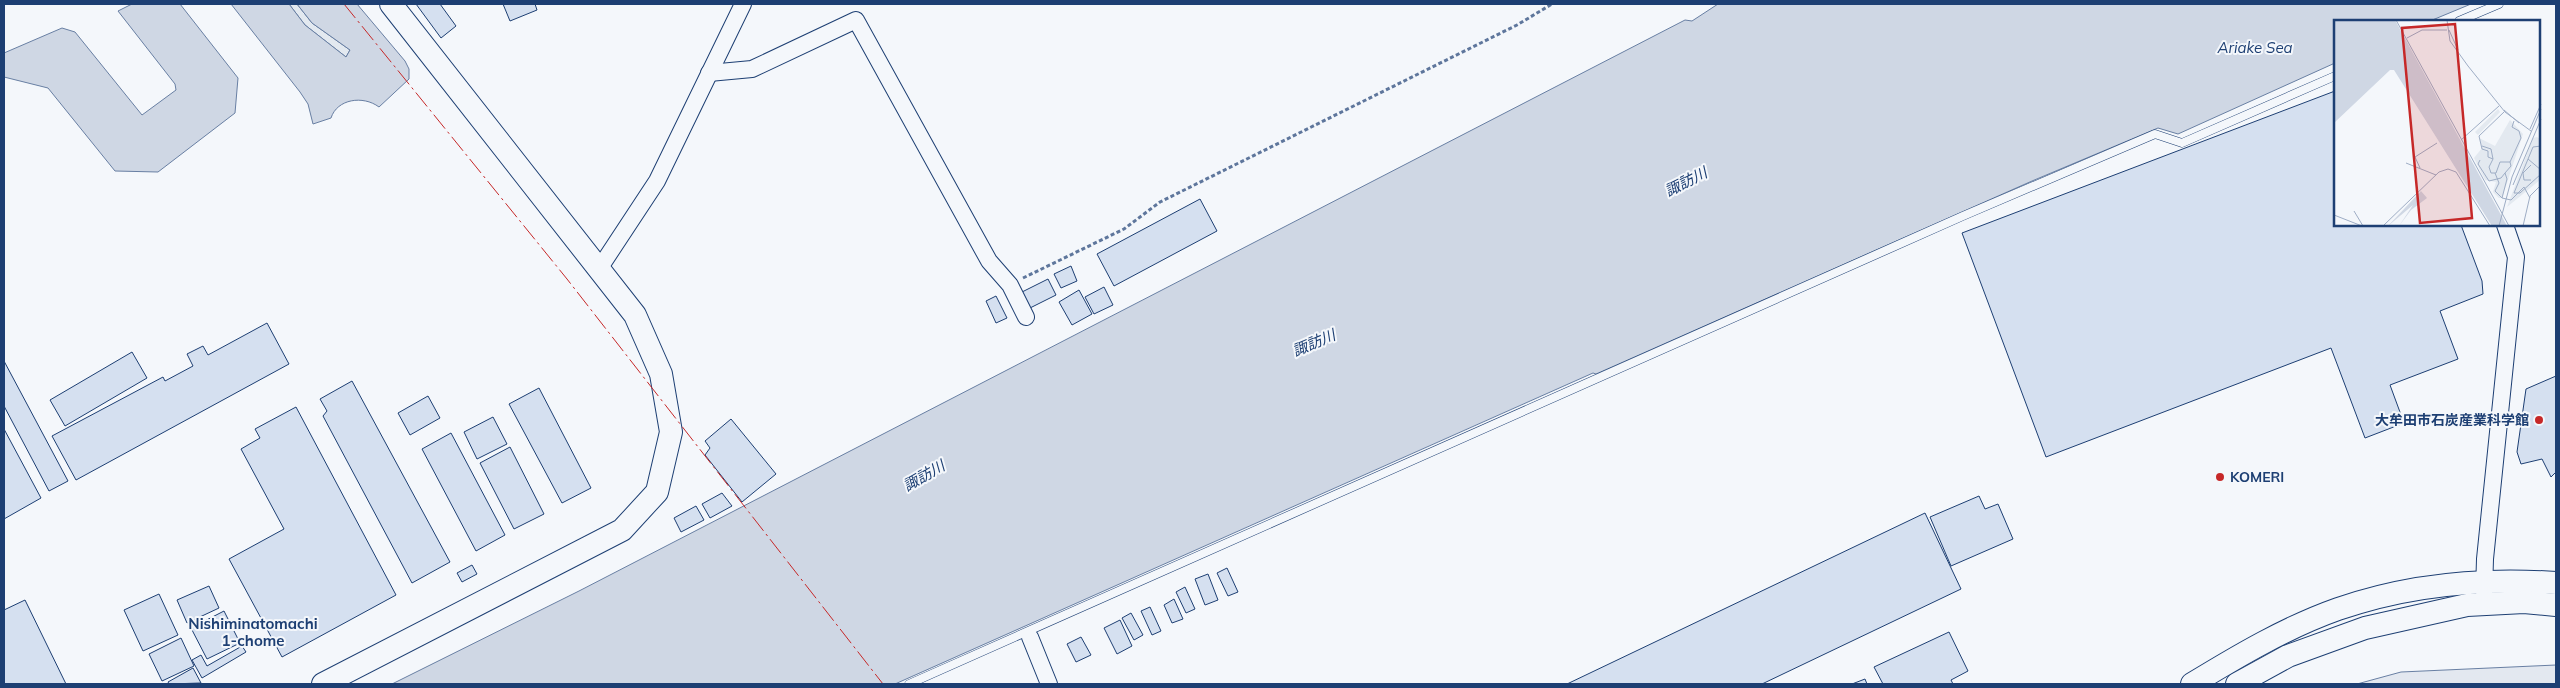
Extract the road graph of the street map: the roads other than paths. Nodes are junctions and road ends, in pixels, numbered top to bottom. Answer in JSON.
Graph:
{"nodes":[{"id":1,"x":391,"y":4,"type":"edge"},
{"id":2,"x":743,"y":4,"type":"edge"},
{"id":3,"x":2499,"y":4,"type":"edge"},
{"id":4,"x":2461,"y":20,"type":"edge"},
{"id":5,"x":709,"y":73,"type":"junction"},
{"id":6,"x":2334,"y":76,"type":"edge"},
{"id":7,"x":2505,"y":226,"type":"edge"},
{"id":8,"x":599,"y":269,"type":"junction"},
{"id":9,"x":1026,"y":317,"type":"dead end"},
{"id":10,"x":2483,"y":580,"type":"junction"},
{"id":11,"x":2556,"y":583,"type":"edge"},
{"id":12,"x":2485,"y":604,"type":"junction"},
{"id":13,"x":2556,"y":604,"type":"edge"},
{"id":14,"x":1030,"y":637,"type":"dead end"},
{"id":15,"x":323,"y":684,"type":"edge"},
{"id":16,"x":909,"y":684,"type":"edge"},
{"id":17,"x":1049,"y":684,"type":"edge"},
{"id":18,"x":2192,"y":684,"type":"edge"},
{"id":19,"x":2236,"y":684,"type":"edge"}],
"edges":[{"from":1,"to":8,"type":"street"},
{"from":2,"to":5,"type":"street"},
{"from":3,"to":4,"type":"lane"},
{"from":5,"to":8,"type":"street"},
{"from":5,"to":9,"type":"street"},
{"from":6,"to":16,"type":"lane"},
{"from":7,"to":10,"type":"street"},
{"from":8,"to":15,"type":"street"},
{"from":10,"to":11,"type":"street"},
{"from":10,"to":12,"type":"street"},
{"from":10,"to":18,"type":"street"},
{"from":12,"to":13,"type":"street"},
{"from":12,"to":19,"type":"street"},
{"from":14,"to":17,"type":"street"}]}
